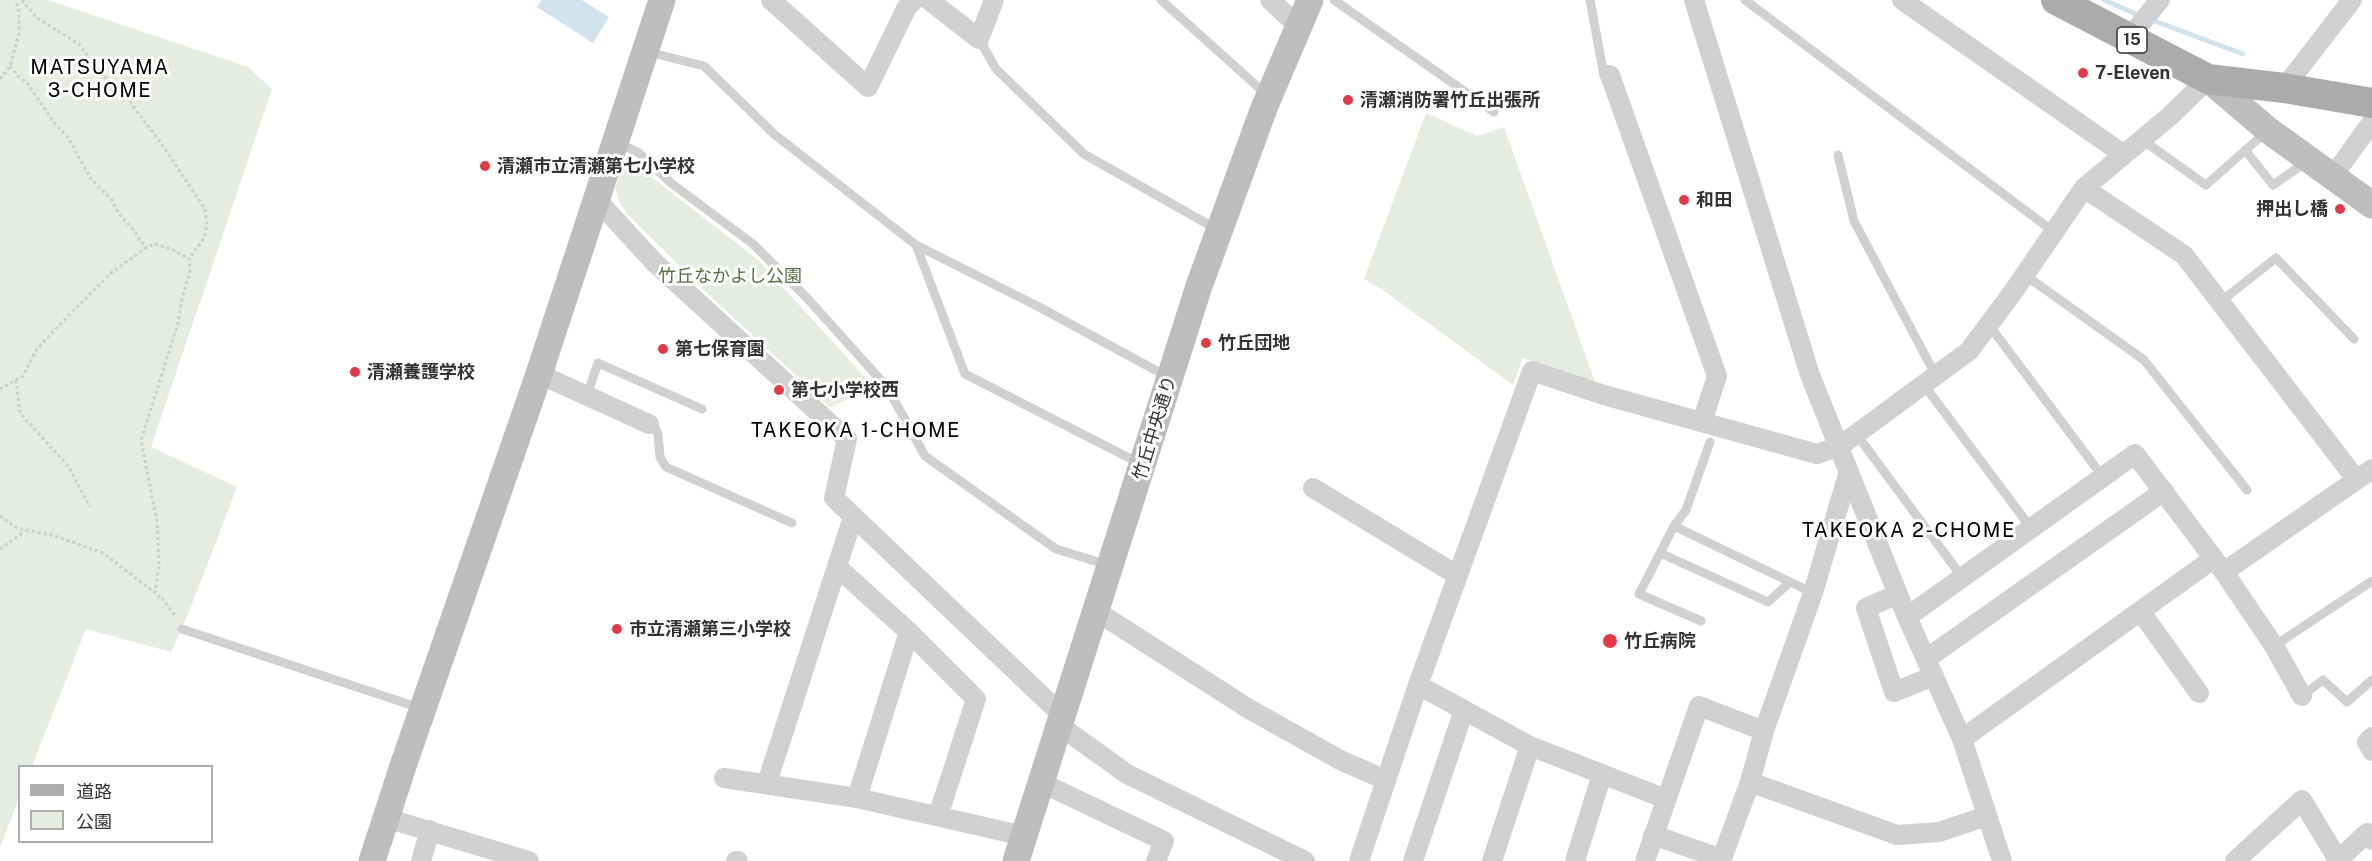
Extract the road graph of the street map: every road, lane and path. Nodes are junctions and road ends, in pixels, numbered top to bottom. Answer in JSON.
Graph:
{"nodes":[{"id":1,"x":16,"y":0,"type":"edge"},
{"id":2,"x":22,"y":0,"type":"edge"},
{"id":3,"x":662,"y":0,"type":"edge"},
{"id":4,"x":771,"y":0,"type":"edge"},
{"id":5,"x":914,"y":0,"type":"edge"},
{"id":6,"x":929,"y":0,"type":"edge"},
{"id":7,"x":994,"y":0,"type":"edge"},
{"id":8,"x":1161,"y":0,"type":"edge"},
{"id":9,"x":1270,"y":0,"type":"edge"},
{"id":10,"x":1310,"y":0,"type":"edge"},
{"id":11,"x":1334,"y":0,"type":"edge"},
{"id":12,"x":1590,"y":0,"type":"edge"},
{"id":13,"x":1694,"y":0,"type":"edge"},
{"id":14,"x":1745,"y":0,"type":"edge"},
{"id":15,"x":1902,"y":0,"type":"edge"},
{"id":16,"x":2056,"y":0,"type":"edge"},
{"id":17,"x":2352,"y":0,"type":"edge"},
{"id":18,"x":2145,"y":19,"type":"edge"},
{"id":19,"x":1298,"y":26,"type":"junction"},
{"id":20,"x":979,"y":39,"type":"junction"},
{"id":21,"x":646,"y":51,"type":"junction"},
{"id":22,"x":10,"y":66,"type":"junction"},
{"id":23,"x":1607,"y":76,"type":"joint"},
{"id":24,"x":0,"y":79,"type":"edge"},
{"id":25,"x":2208,"y":79,"type":"junction"},
{"id":26,"x":2284,"y":88,"type":"junction"},
{"id":27,"x":1269,"y":96,"type":"junction"},
{"id":28,"x":2372,"y":103,"type":"edge"},
{"id":29,"x":1494,"y":112,"type":"dead end"},
{"id":30,"x":2372,"y":122,"type":"edge"},
{"id":31,"x":2268,"y":130,"type":"junction"},
{"id":32,"x":2141,"y":139,"type":"junction"},
{"id":33,"x":616,"y":141,"type":"junction"},
{"id":34,"x":2245,"y":150,"type":"junction"},
{"id":35,"x":2123,"y":154,"type":"junction"},
{"id":36,"x":1838,"y":155,"type":"dead end"},
{"id":37,"x":2309,"y":159,"type":"junction"},
{"id":38,"x":2332,"y":177,"type":"junction"},
{"id":39,"x":2084,"y":188,"type":"junction"},
{"id":40,"x":596,"y":199,"type":"junction"},
{"id":41,"x":2372,"y":205,"type":"edge"},
{"id":42,"x":1220,"y":231,"type":"junction"},
{"id":43,"x":2054,"y":232,"type":"junction"},
{"id":44,"x":916,"y":245,"type":"junction"},
{"id":45,"x":147,"y":247,"type":"junction"},
{"id":46,"x":189,"y":260,"type":"junction"},
{"id":47,"x":2025,"y":275,"type":"junction"},
{"id":48,"x":2220,"y":302,"type":"junction"},
{"id":49,"x":1989,"y":325,"type":"junction"},
{"id":50,"x":2354,"y":339,"type":"dead end"},
{"id":51,"x":538,"y":374,"type":"junction"},
{"id":52,"x":1171,"y":378,"type":"junction"},
{"id":53,"x":16,"y":380,"type":"junction"},
{"id":54,"x":1930,"y":381,"type":"junction"},
{"id":55,"x":0,"y":389,"type":"edge"},
{"id":56,"x":586,"y":394,"type":"junction"},
{"id":57,"x":702,"y":409,"type":"dead end"},
{"id":58,"x":1702,"y":422,"type":"junction"},
{"id":59,"x":649,"y":424,"type":"joint"},
{"id":60,"x":1857,"y":435,"type":"junction"},
{"id":61,"x":1710,"y":442,"type":"dead end"},
{"id":62,"x":1840,"y":446,"type":"junction"},
{"id":63,"x":1143,"y":465,"type":"junction"},
{"id":64,"x":1849,"y":471,"type":"junction"},
{"id":65,"x":2364,"y":474,"type":"edge"},
{"id":66,"x":2103,"y":477,"type":"junction"},
{"id":67,"x":1312,"y":488,"type":"dead end"},
{"id":68,"x":2247,"y":490,"type":"dead end"},
{"id":69,"x":2164,"y":491,"type":"junction"},
{"id":70,"x":90,"y":507,"type":"dead end"},
{"id":71,"x":0,"y":516,"type":"edge"},
{"id":72,"x":853,"y":517,"type":"junction"},
{"id":73,"x":792,"y":523,"type":"dead end"},
{"id":74,"x":1674,"y":526,"type":"junction"},
{"id":75,"x":2031,"y":528,"type":"junction"},
{"id":76,"x":25,"y":531,"type":"junction"},
{"id":77,"x":0,"y":549,"type":"edge"},
{"id":78,"x":1660,"y":553,"type":"junction"},
{"id":79,"x":2219,"y":565,"type":"junction"},
{"id":80,"x":1110,"y":566,"type":"junction"},
{"id":81,"x":837,"y":567,"type":"junction"},
{"id":82,"x":1457,"y":576,"type":"junction"},
{"id":83,"x":1962,"y":577,"type":"junction"},
{"id":84,"x":2372,"y":581,"type":"edge"},
{"id":85,"x":1790,"y":582,"type":"junction"},
{"id":86,"x":155,"y":593,"type":"junction"},
{"id":87,"x":1813,"y":593,"type":"junction"},
{"id":88,"x":1898,"y":594,"type":"junction"},
{"id":89,"x":1096,"y":611,"type":"junction"},
{"id":90,"x":2140,"y":612,"type":"junction"},
{"id":91,"x":1907,"y":617,"type":"junction"},
{"id":92,"x":1701,"y":621,"type":"dead end"},
{"id":93,"x":182,"y":629,"type":"joint"},
{"id":94,"x":909,"y":632,"type":"junction"},
{"id":95,"x":2274,"y":646,"type":"junction"},
{"id":96,"x":1930,"y":667,"type":"junction"},
{"id":97,"x":2372,"y":680,"type":"edge"},
{"id":98,"x":1418,"y":685,"type":"junction"},
{"id":99,"x":2199,"y":693,"type":"dead end"},
{"id":100,"x":2302,"y":696,"type":"joint"},
{"id":101,"x":422,"y":709,"type":"junction"},
{"id":102,"x":1464,"y":710,"type":"junction"},
{"id":103,"x":1062,"y":721,"type":"junction"},
{"id":104,"x":1764,"y":731,"type":"junction"},
{"id":105,"x":2372,"y":737,"type":"edge"},
{"id":106,"x":1962,"y":740,"type":"junction"},
{"id":107,"x":1530,"y":746,"type":"junction"},
{"id":108,"x":2372,"y":751,"type":"edge"},
{"id":109,"x":1602,"y":774,"type":"junction"},
{"id":110,"x":724,"y":778,"type":"dead end"},
{"id":111,"x":1386,"y":780,"type":"junction"},
{"id":112,"x":1750,"y":782,"type":"junction"},
{"id":113,"x":767,"y":783,"type":"junction"},
{"id":114,"x":1042,"y":783,"type":"junction"},
{"id":115,"x":857,"y":798,"type":"junction"},
{"id":116,"x":1666,"y":799,"type":"junction"},
{"id":117,"x":938,"y":816,"type":"junction"},
{"id":118,"x":1987,"y":816,"type":"junction"},
{"id":119,"x":386,"y":818,"type":"junction"},
{"id":120,"x":430,"y":830,"type":"junction"},
{"id":121,"x":1653,"y":835,"type":"junction"},
{"id":122,"x":1024,"y":836,"type":"junction"},
{"id":123,"x":2372,"y":840,"type":"edge"},
{"id":124,"x":1722,"y":860,"type":"edge"},
{"id":125,"x":372,"y":861,"type":"edge"},
{"id":126,"x":421,"y":861,"type":"edge"},
{"id":127,"x":528,"y":861,"type":"edge"},
{"id":128,"x":1016,"y":861,"type":"edge"},
{"id":129,"x":1156,"y":861,"type":"edge"},
{"id":130,"x":1305,"y":861,"type":"edge"},
{"id":131,"x":1359,"y":861,"type":"edge"},
{"id":132,"x":1413,"y":861,"type":"edge"},
{"id":133,"x":1492,"y":861,"type":"edge"},
{"id":134,"x":1575,"y":861,"type":"edge"},
{"id":135,"x":1645,"y":861,"type":"edge"},
{"id":136,"x":2002,"y":861,"type":"edge"},
{"id":137,"x":2235,"y":861,"type":"edge"},
{"id":138,"x":2338,"y":861,"type":"edge"}],
"edges":[{"from":1,"to":22,"type":"path"},
{"from":2,"to":46,"type":"path"},
{"from":3,"to":21,"type":"street"},
{"from":4,"to":5,"type":"street"},
{"from":6,"to":20,"type":"street"},
{"from":7,"to":20,"type":"street"},
{"from":8,"to":27,"type":"lane"},
{"from":9,"to":19,"type":"street"},
{"from":10,"to":19,"type":"street","name":"竹丘中央通り"},
{"from":11,"to":29,"type":"lane"},
{"from":12,"to":23,"type":"lane"},
{"from":13,"to":62,"type":"street"},
{"from":14,"to":43,"type":"lane"},
{"from":15,"to":35,"type":"street"},
{"from":16,"to":18,"type":"main road","number":"15"},
{"from":17,"to":26,"type":"street"},
{"from":18,"to":25,"type":"main road","number":"15"},
{"from":19,"to":27,"type":"street","name":"竹丘中央通り"},
{"from":20,"to":42,"type":"lane"},
{"from":21,"to":33,"type":"street"},
{"from":21,"to":44,"type":"lane"},
{"from":22,"to":24,"type":"path"},
{"from":22,"to":45,"type":"path"},
{"from":23,"to":58,"type":"street"},
{"from":25,"to":26,"type":"main road","number":"15"},
{"from":25,"to":31,"type":"street"},
{"from":25,"to":32,"type":"street"},
{"from":26,"to":28,"type":"main road","number":"15"},
{"from":27,"to":42,"type":"street","name":"竹丘中央通り"},
{"from":30,"to":38,"type":"street"},
{"from":31,"to":34,"type":"lane"},
{"from":31,"to":37,"type":"street"},
{"from":32,"to":34,"type":"lane"},
{"from":32,"to":35,"type":"street"},
{"from":33,"to":40,"type":"street"},
{"from":33,"to":80,"type":"lane"},
{"from":34,"to":37,"type":"lane"},
{"from":35,"to":39,"type":"street"},
{"from":36,"to":54,"type":"lane"},
{"from":37,"to":38,"type":"street"},
{"from":38,"to":41,"type":"street"},
{"from":39,"to":43,"type":"street"},
{"from":39,"to":48,"type":"street"},
{"from":40,"to":51,"type":"street"},
{"from":40,"to":72,"type":"street"},
{"from":42,"to":52,"type":"street","name":"竹丘中央通り"},
{"from":43,"to":47,"type":"street"},
{"from":44,"to":52,"type":"lane"},
{"from":44,"to":63,"type":"lane"},
{"from":45,"to":46,"type":"path"},
{"from":45,"to":53,"type":"path"},
{"from":46,"to":86,"type":"path"},
{"from":47,"to":49,"type":"street"},
{"from":47,"to":68,"type":"lane"},
{"from":48,"to":50,"type":"lane"},
{"from":48,"to":65,"type":"street"},
{"from":49,"to":54,"type":"street"},
{"from":49,"to":66,"type":"lane"},
{"from":51,"to":56,"type":"street"},
{"from":51,"to":101,"type":"street"},
{"from":52,"to":63,"type":"street","name":"竹丘中央通り"},
{"from":53,"to":55,"type":"path"},
{"from":53,"to":70,"type":"path"},
{"from":54,"to":60,"type":"street"},
{"from":54,"to":75,"type":"lane"},
{"from":56,"to":57,"type":"lane"},
{"from":56,"to":59,"type":"street"},
{"from":58,"to":62,"type":"street"},
{"from":58,"to":82,"type":"street"},
{"from":59,"to":73,"type":"lane"},
{"from":60,"to":62,"type":"street"},
{"from":60,"to":83,"type":"lane"},
{"from":61,"to":74,"type":"lane"},
{"from":62,"to":64,"type":"street"},
{"from":63,"to":80,"type":"street","name":"竹丘中央通り"},
{"from":64,"to":87,"type":"street"},
{"from":64,"to":88,"type":"street"},
{"from":65,"to":79,"type":"street"},
{"from":66,"to":69,"type":"street"},
{"from":66,"to":75,"type":"street"},
{"from":67,"to":82,"type":"street"},
{"from":69,"to":79,"type":"street"},
{"from":69,"to":96,"type":"street"},
{"from":71,"to":76,"type":"path"},
{"from":72,"to":81,"type":"street"},
{"from":72,"to":103,"type":"street"},
{"from":74,"to":78,"type":"lane"},
{"from":74,"to":85,"type":"lane"},
{"from":75,"to":83,"type":"street"},
{"from":76,"to":77,"type":"path"},
{"from":76,"to":86,"type":"path"},
{"from":78,"to":85,"type":"lane"},
{"from":78,"to":92,"type":"lane"},
{"from":79,"to":90,"type":"street"},
{"from":79,"to":95,"type":"street"},
{"from":80,"to":89,"type":"street","name":"竹丘中央通り"},
{"from":81,"to":94,"type":"street"},
{"from":81,"to":113,"type":"street"},
{"from":82,"to":98,"type":"street"},
{"from":83,"to":91,"type":"street"},
{"from":84,"to":95,"type":"lane"},
{"from":85,"to":87,"type":"lane"},
{"from":86,"to":93,"type":"path"},
{"from":87,"to":104,"type":"street"},
{"from":88,"to":91,"type":"street"},
{"from":88,"to":96,"type":"street"},
{"from":89,"to":103,"type":"street","name":"竹丘中央通り"},
{"from":89,"to":111,"type":"street"},
{"from":90,"to":99,"type":"street"},
{"from":90,"to":106,"type":"street"},
{"from":91,"to":96,"type":"street"},
{"from":93,"to":101,"type":"lane"},
{"from":94,"to":115,"type":"street"},
{"from":94,"to":117,"type":"street"},
{"from":95,"to":100,"type":"street"},
{"from":96,"to":106,"type":"street"},
{"from":97,"to":100,"type":"lane"},
{"from":98,"to":102,"type":"street"},
{"from":98,"to":111,"type":"street"},
{"from":101,"to":119,"type":"street"},
{"from":102,"to":107,"type":"street"},
{"from":102,"to":132,"type":"street"},
{"from":103,"to":114,"type":"street","name":"竹丘中央通り"},
{"from":103,"to":130,"type":"street"},
{"from":104,"to":112,"type":"street"},
{"from":104,"to":116,"type":"street"},
{"from":105,"to":108,"type":"street"},
{"from":106,"to":118,"type":"street"},
{"from":107,"to":109,"type":"street"},
{"from":107,"to":133,"type":"street"},
{"from":109,"to":116,"type":"street"},
{"from":109,"to":134,"type":"street"},
{"from":110,"to":113,"type":"street"},
{"from":111,"to":131,"type":"street"},
{"from":112,"to":118,"type":"street"},
{"from":112,"to":124,"type":"street"},
{"from":113,"to":115,"type":"street"},
{"from":114,"to":122,"type":"street","name":"竹丘中央通り"},
{"from":114,"to":129,"type":"street"},
{"from":115,"to":117,"type":"street"},
{"from":116,"to":121,"type":"street"},
{"from":117,"to":122,"type":"street"},
{"from":118,"to":136,"type":"street"},
{"from":119,"to":120,"type":"street"},
{"from":119,"to":125,"type":"street"},
{"from":120,"to":126,"type":"street"},
{"from":120,"to":127,"type":"street"},
{"from":121,"to":124,"type":"street"},
{"from":121,"to":135,"type":"street"},
{"from":122,"to":128,"type":"street","name":"竹丘中央通り"},
{"from":123,"to":138,"type":"street"},
{"from":137,"to":138,"type":"street"}]}
